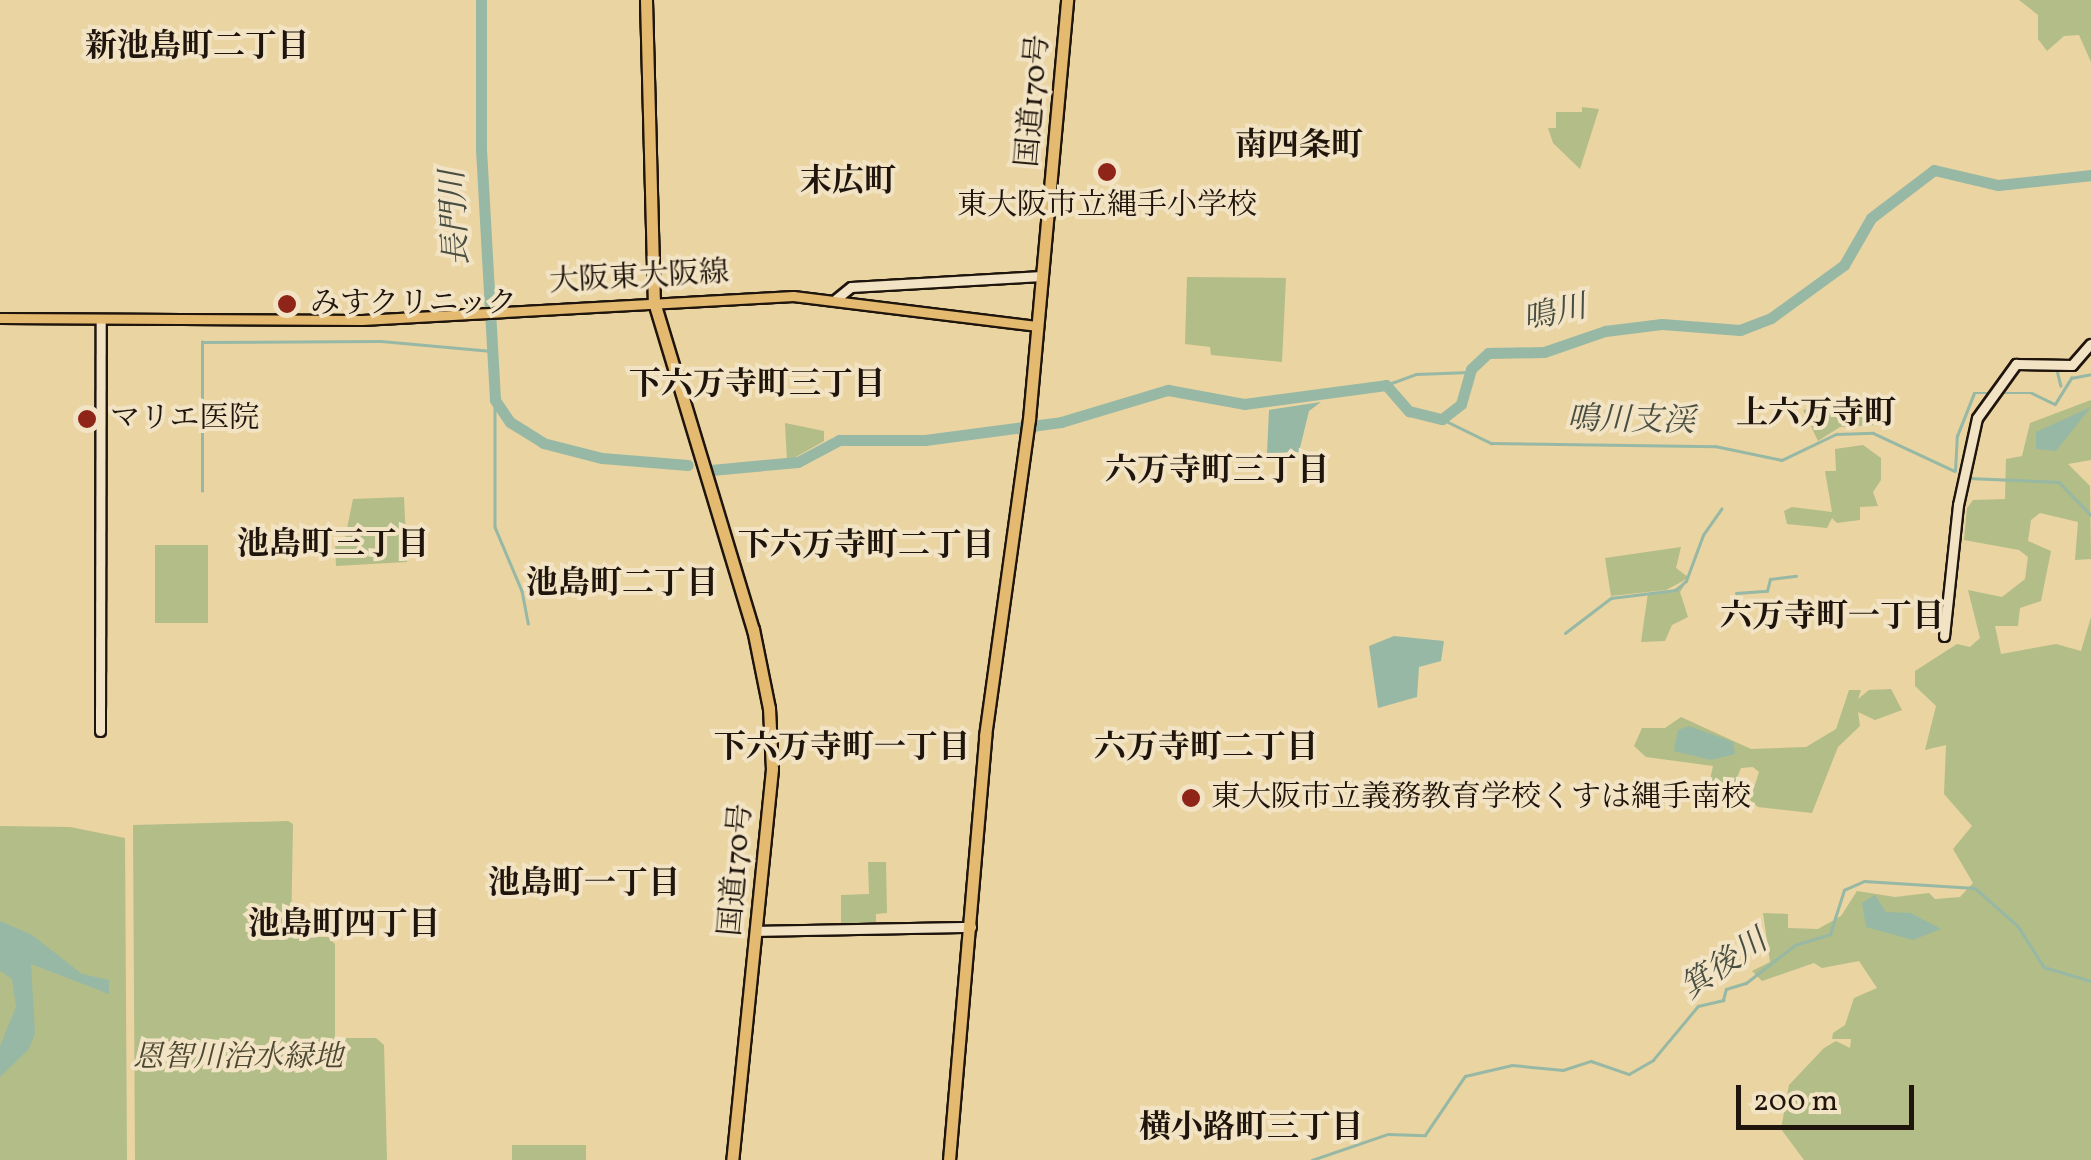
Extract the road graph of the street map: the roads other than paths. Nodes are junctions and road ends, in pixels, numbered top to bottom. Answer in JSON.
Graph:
{"nodes":[{"id":1,"x":646,"y":0,"type":"edge"},
{"id":2,"x":1066,"y":0,"type":"edge"},
{"id":3,"x":1042,"y":276,"type":"junction"},
{"id":4,"x":836,"y":299,"type":"junction"},
{"id":5,"x":654,"y":302,"type":"junction"},
{"id":6,"x":0,"y":318,"type":"edge"},
{"id":7,"x":101,"y":319,"type":"junction"},
{"id":8,"x":1038,"y":326,"type":"junction"},
{"id":9,"x":2090,"y":344,"type":"edge"},
{"id":10,"x":1944,"y":636,"type":"dead end"},
{"id":11,"x":100,"y":731,"type":"dead end"},
{"id":12,"x":971,"y":927,"type":"junction"},
{"id":13,"x":756,"y":932,"type":"junction"},
{"id":14,"x":732,"y":1160,"type":"edge"},
{"id":15,"x":949,"y":1160,"type":"edge"}],
"edges":[{"from":1,"to":5,"type":"highway","name":"国道170号"},
{"from":2,"to":3,"type":"highway","name":"国道170号"},
{"from":3,"to":4,"type":"street"},
{"from":3,"to":8,"type":"highway","name":"国道170号"},
{"from":4,"to":5,"type":"main road","name":"大阪東大阪線"},
{"from":4,"to":8,"type":"main road","name":"大阪東大阪線"},
{"from":5,"to":7,"type":"main road","name":"大阪東大阪線"},
{"from":5,"to":13,"type":"highway","name":"国道170号"},
{"from":6,"to":7,"type":"main road","name":"大阪東大阪線"},
{"from":7,"to":11,"type":"street"},
{"from":8,"to":12,"type":"highway","name":"国道170号"},
{"from":9,"to":10,"type":"street"},
{"from":12,"to":13,"type":"street"},
{"from":12,"to":15,"type":"highway","name":"国道170号"},
{"from":13,"to":14,"type":"highway","name":"国道170号"}]}
